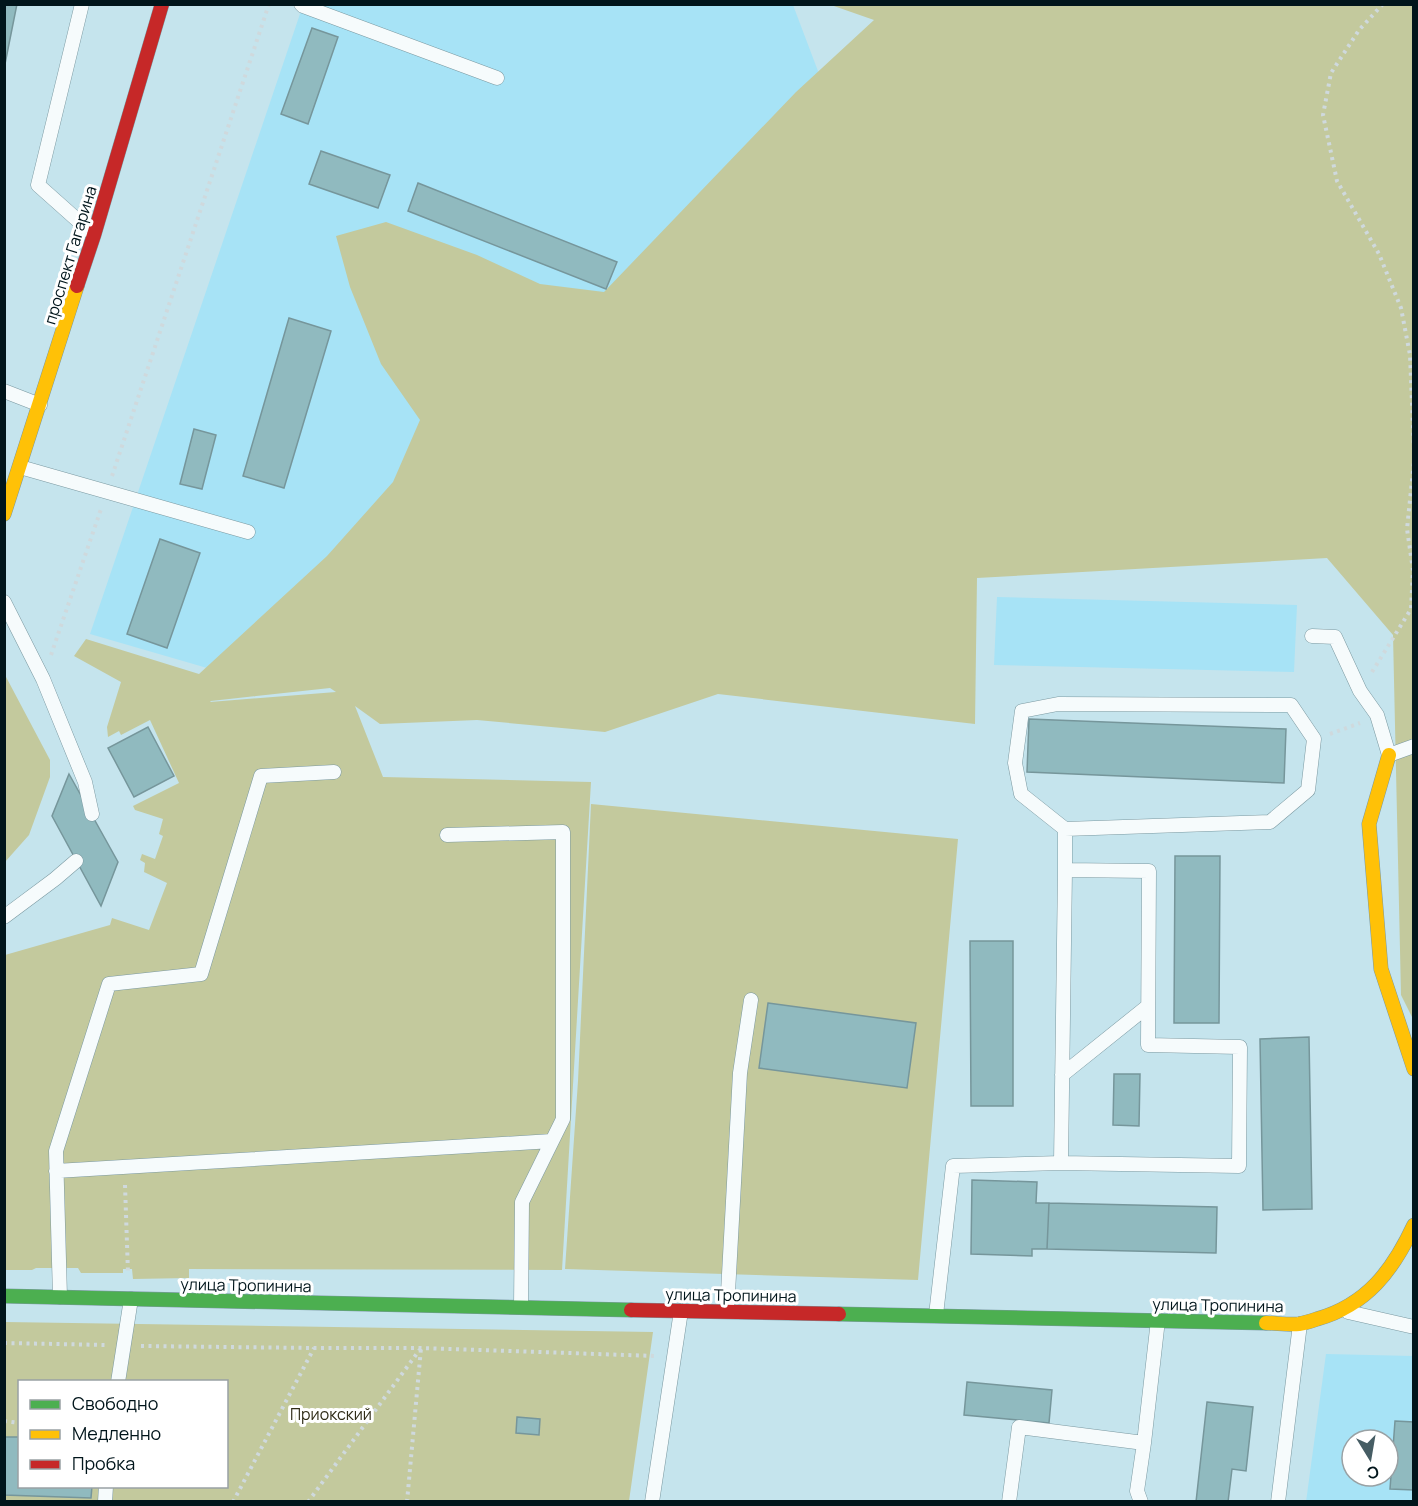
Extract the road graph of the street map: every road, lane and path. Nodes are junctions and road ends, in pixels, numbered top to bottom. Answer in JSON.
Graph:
{"nodes":[{"id":1,"x":82,"y":4,"type":"edge"},
{"id":2,"x":162,"y":4,"type":"edge"},
{"id":3,"x":269,"y":4,"type":"edge"},
{"id":4,"x":301,"y":4,"type":"edge"},
{"id":5,"x":1383,"y":4,"type":"edge"},
{"id":6,"x":497,"y":78,"type":"dead end"},
{"id":7,"x":94,"y":235,"type":"junction"},
{"id":8,"x":4,"y":391,"type":"edge"},
{"id":9,"x":40,"y":405,"type":"junction"},
{"id":10,"x":1413,"y":451,"type":"edge"},
{"id":11,"x":1413,"y":460,"type":"edge"},
{"id":12,"x":20,"y":467,"type":"junction"},
{"id":13,"x":106,"y":492,"type":"junction"},
{"id":14,"x":4,"y":514,"type":"edge"},
{"id":15,"x":248,"y":532,"type":"dead end"},
{"id":16,"x":4,"y":602,"type":"edge"},
{"id":17,"x":1312,"y":636,"type":"dead end"},
{"id":18,"x":43,"y":679,"type":"junction"},
{"id":19,"x":1360,"y":691,"type":"junction"},
{"id":20,"x":1377,"y":715,"type":"junction"},
{"id":21,"x":1314,"y":739,"type":"junction"},
{"id":22,"x":1413,"y":746,"type":"edge"},
{"id":23,"x":1389,"y":755,"type":"junction"},
{"id":24,"x":334,"y":772,"type":"dead end"},
{"id":25,"x":92,"y":814,"type":"dead end"},
{"id":26,"x":1065,"y":830,"type":"junction"},
{"id":27,"x":447,"y":836,"type":"dead end"},
{"id":28,"x":76,"y":861,"type":"dead end"},
{"id":29,"x":1065,"y":870,"type":"junction"},
{"id":30,"x":4,"y":917,"type":"edge"},
{"id":31,"x":751,"y":1000,"type":"dead end"},
{"id":32,"x":1148,"y":1006,"type":"junction"},
{"id":33,"x":1413,"y":1069,"type":"edge"},
{"id":34,"x":1062,"y":1075,"type":"junction"},
{"id":35,"x":552,"y":1142,"type":"junction"},
{"id":36,"x":1061,"y":1163,"type":"junction"},
{"id":37,"x":124,"y":1167,"type":"junction"},
{"id":38,"x":56,"y":1171,"type":"junction"},
{"id":39,"x":1413,"y":1225,"type":"edge"},
{"id":40,"x":128,"y":1277,"type":"dead end"},
{"id":41,"x":4,"y":1296,"type":"edge"},
{"id":42,"x":60,"y":1297,"type":"junction"},
{"id":43,"x":130,"y":1299,"type":"junction"},
{"id":44,"x":521,"y":1307,"type":"junction"},
{"id":45,"x":681,"y":1311,"type":"junction"},
{"id":46,"x":727,"y":1311,"type":"junction"},
{"id":47,"x":1343,"y":1311,"type":"junction"},
{"id":48,"x":936,"y":1315,"type":"junction"},
{"id":49,"x":1158,"y":1320,"type":"junction"},
{"id":50,"x":1300,"y":1324,"type":"junction"},
{"id":51,"x":1413,"y":1327,"type":"edge"},
{"id":52,"x":4,"y":1343,"type":"edge"},
{"id":53,"x":123,"y":1346,"type":"junction"},
{"id":54,"x":314,"y":1348,"type":"junction"},
{"id":55,"x":421,"y":1348,"type":"junction"},
{"id":56,"x":674,"y":1356,"type":"junction"},
{"id":57,"x":118,"y":1380,"type":"edge"},
{"id":58,"x":1144,"y":1443,"type":"junction"},
{"id":59,"x":233,"y":1502,"type":"edge"},
{"id":60,"x":308,"y":1502,"type":"edge"},
{"id":61,"x":407,"y":1502,"type":"edge"},
{"id":62,"x":652,"y":1502,"type":"edge"},
{"id":63,"x":1009,"y":1502,"type":"edge"},
{"id":64,"x":1141,"y":1502,"type":"edge"},
{"id":65,"x":1278,"y":1502,"type":"edge"}],
"edges":[{"from":1,"to":7,"type":"lane"},
{"from":2,"to":7,"type":"street","name":"проспект Гагарина"},
{"from":3,"to":13,"type":"path"},
{"from":4,"to":6,"type":"lane"},
{"from":5,"to":10,"type":"path"},
{"from":7,"to":9,"type":"street","name":"проспект Гагарина"},
{"from":8,"to":9,"type":"lane"},
{"from":9,"to":12,"type":"street","name":"проспект Гагарина"},
{"from":11,"to":19,"type":"path"},
{"from":12,"to":13,"type":"lane"},
{"from":12,"to":14,"type":"street","name":"проспект Гагарина"},
{"from":13,"to":15,"type":"lane"},
{"from":13,"to":18,"type":"path"},
{"from":16,"to":18,"type":"lane"},
{"from":17,"to":19,"type":"lane"},
{"from":18,"to":25,"type":"lane"},
{"from":19,"to":20,"type":"lane"},
{"from":20,"to":21,"type":"path"},
{"from":20,"to":23,"type":"lane"},
{"from":21,"to":26,"type":"lane"},
{"from":21,"to":26,"type":"lane"},
{"from":22,"to":23,"type":"lane"},
{"from":23,"to":33,"type":"street"},
{"from":24,"to":38,"type":"lane"},
{"from":26,"to":29,"type":"lane"},
{"from":27,"to":35,"type":"lane"},
{"from":28,"to":30,"type":"lane"},
{"from":29,"to":32,"type":"lane"},
{"from":29,"to":34,"type":"lane"},
{"from":31,"to":46,"type":"lane"},
{"from":32,"to":34,"type":"lane"},
{"from":32,"to":36,"type":"lane"},
{"from":34,"to":36,"type":"lane"},
{"from":35,"to":37,"type":"lane"},
{"from":35,"to":44,"type":"lane"},
{"from":36,"to":48,"type":"lane"},
{"from":37,"to":38,"type":"lane"},
{"from":37,"to":40,"type":"path"},
{"from":38,"to":42,"type":"lane"},
{"from":39,"to":47,"type":"street","name":"улица Тропинина"},
{"from":41,"to":42,"type":"street","name":"улица Тропинина"},
{"from":42,"to":43,"type":"street","name":"улица Тропинина"},
{"from":43,"to":44,"type":"street","name":"улица Тропинина"},
{"from":43,"to":53,"type":"lane"},
{"from":44,"to":45,"type":"street","name":"улица Тропинина"},
{"from":45,"to":46,"type":"street","name":"улица Тропинина"},
{"from":45,"to":56,"type":"lane"},
{"from":46,"to":48,"type":"street","name":"улица Тропинина"},
{"from":47,"to":50,"type":"street","name":"улица Тропинина"},
{"from":47,"to":51,"type":"lane"},
{"from":48,"to":49,"type":"street","name":"улица Тропинина"},
{"from":49,"to":50,"type":"street","name":"улица Тропинина"},
{"from":49,"to":58,"type":"lane"},
{"from":50,"to":65,"type":"lane"},
{"from":52,"to":53,"type":"path"},
{"from":53,"to":54,"type":"path"},
{"from":53,"to":57,"type":"lane"},
{"from":54,"to":55,"type":"path"},
{"from":54,"to":59,"type":"path"},
{"from":55,"to":56,"type":"path"},
{"from":55,"to":60,"type":"path"},
{"from":55,"to":61,"type":"path"},
{"from":56,"to":62,"type":"lane"},
{"from":58,"to":63,"type":"lane"},
{"from":58,"to":64,"type":"lane"}]}
